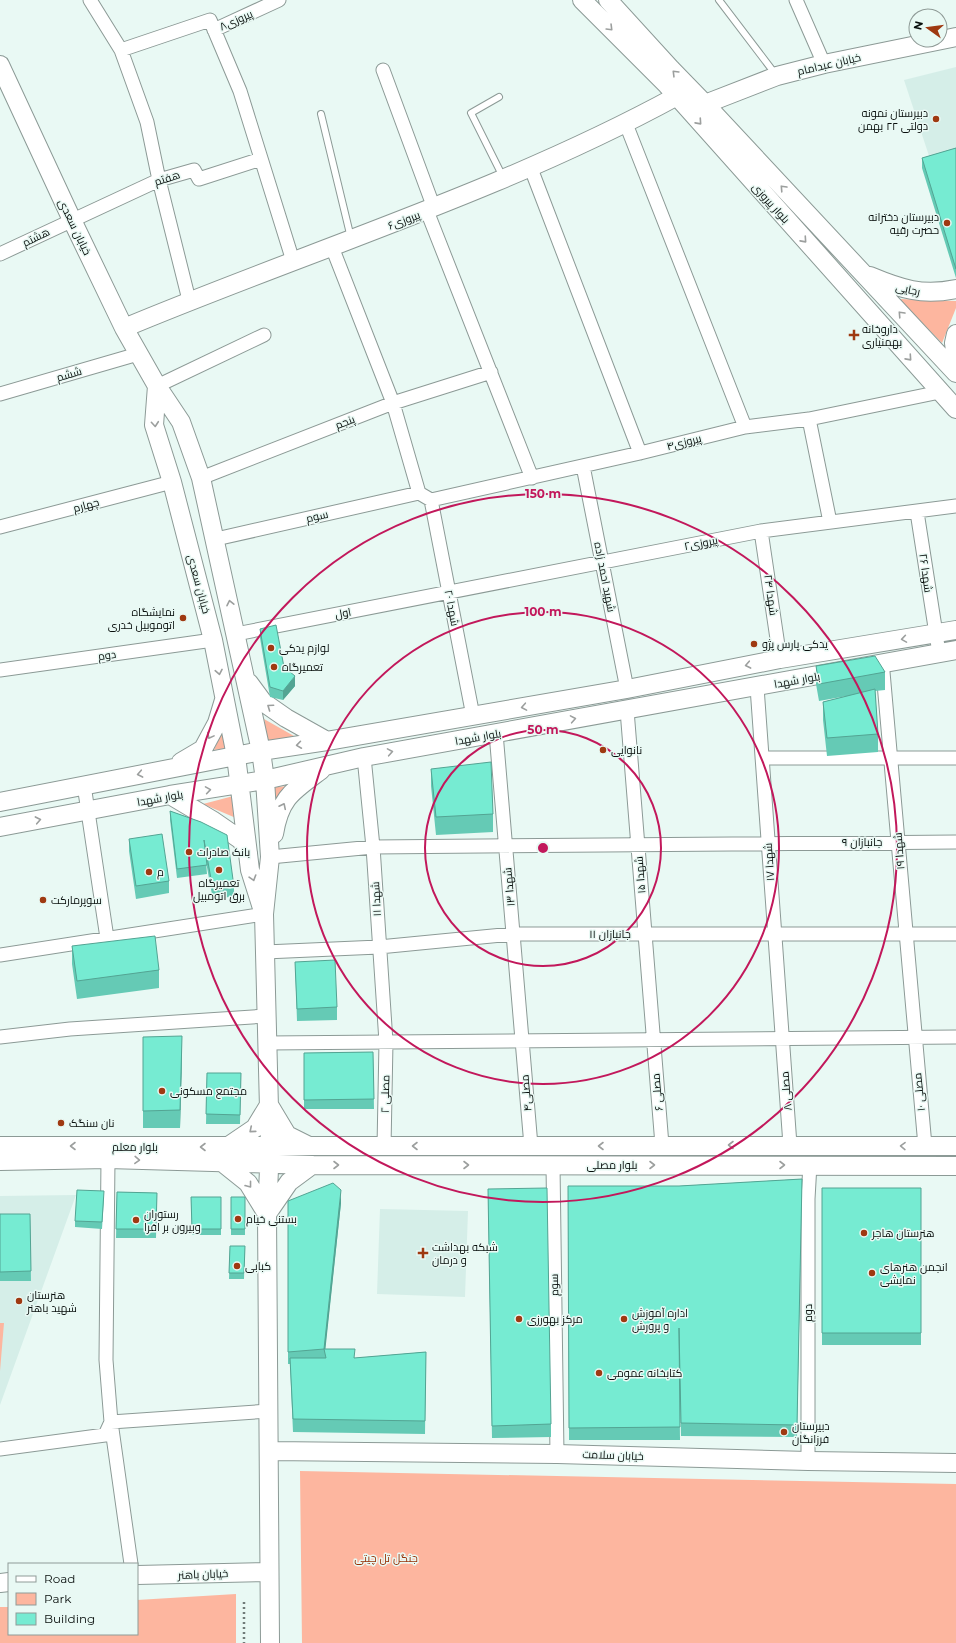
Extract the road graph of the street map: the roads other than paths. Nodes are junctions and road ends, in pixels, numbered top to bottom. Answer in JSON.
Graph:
{"nodes":[{"id":1,"x":90,"y":0,"type":"edge"},
{"id":2,"x":279,"y":0,"type":"edge"},
{"id":3,"x":582,"y":0,"type":"edge"},
{"id":4,"x":608,"y":0,"type":"edge"},
{"id":5,"x":720,"y":0,"type":"edge"},
{"id":6,"x":796,"y":0,"type":"edge"},
{"id":7,"x":214,"y":30,"type":"junction"},
{"id":8,"x":956,"y":37,"type":"edge"},
{"id":9,"x":121,"y":50,"type":"junction"},
{"id":10,"x":824,"y":64,"type":"junction"},
{"id":11,"x":0,"y":65,"type":"edge"},
{"id":12,"x":383,"y":70,"type":"dead end"},
{"id":13,"x":777,"y":76,"type":"junction"},
{"id":14,"x":677,"y":96,"type":"junction"},
{"id":15,"x":500,"y":97,"type":"dead end"},
{"id":16,"x":705,"y":104,"type":"junction"},
{"id":17,"x":321,"y":114,"type":"dead end"},
{"id":18,"x":626,"y":124,"type":"junction"},
{"id":19,"x":261,"y":159,"type":"junction"},
{"id":20,"x":530,"y":166,"type":"junction"},
{"id":21,"x":504,"y":178,"type":"junction"},
{"id":22,"x":159,"y":180,"type":"junction"},
{"id":23,"x":431,"y":209,"type":"junction"},
{"id":24,"x":72,"y":220,"type":"junction"},
{"id":25,"x":352,"y":240,"type":"junction"},
{"id":26,"x":332,"y":247,"type":"junction"},
{"id":27,"x":0,"y":254,"type":"edge"},
{"id":28,"x":293,"y":261,"type":"junction"},
{"id":29,"x":863,"y":273,"type":"junction"},
{"id":30,"x":956,"y":289,"type":"edge"},
{"id":31,"x":189,"y":300,"type":"junction"},
{"id":32,"x":124,"y":328,"type":"junction"},
{"id":33,"x":956,"y":334,"type":"edge"},
{"id":34,"x":264,"y":336,"type":"dead end"},
{"id":35,"x":138,"y":354,"type":"junction"},
{"id":36,"x":956,"y":358,"type":"edge"},
{"id":37,"x":491,"y":372,"type":"junction"},
{"id":38,"x":956,"y":373,"type":"edge"},
{"id":39,"x":157,"y":386,"type":"junction"},
{"id":40,"x":940,"y":392,"type":"junction"},
{"id":41,"x":0,"y":394,"type":"edge"},
{"id":42,"x":393,"y":403,"type":"junction"},
{"id":43,"x":956,"y":409,"type":"edge"},
{"id":44,"x":809,"y":419,"type":"junction"},
{"id":45,"x":745,"y":427,"type":"junction"},
{"id":46,"x":640,"y":453,"type":"junction"},
{"id":47,"x":583,"y":466,"type":"junction"},
{"id":48,"x":201,"y":478,"type":"junction"},
{"id":49,"x":532,"y":478,"type":"junction"},
{"id":50,"x":172,"y":482,"type":"junction"},
{"id":51,"x":419,"y":494,"type":"junction"},
{"id":52,"x":431,"y":500,"type":"junction"},
{"id":53,"x":956,"y":506,"type":"edge"},
{"id":54,"x":917,"y":512,"type":"junction"},
{"id":55,"x":830,"y":522,"type":"junction"},
{"id":56,"x":0,"y":527,"type":"edge"},
{"id":57,"x":761,"y":531,"type":"junction"},
{"id":58,"x":216,"y":539,"type":"junction"},
{"id":59,"x":602,"y":563,"type":"junction"},
{"id":60,"x":449,"y":593,"type":"junction"},
{"id":61,"x":956,"y":630,"type":"edge"},
{"id":62,"x":236,"y":634,"type":"junction"},
{"id":63,"x":935,"y":634,"type":"junction"},
{"id":64,"x":213,"y":640,"type":"junction"},
{"id":65,"x":947,"y":652,"type":"edge"},
{"id":66,"x":780,"y":659,"type":"junction"},
{"id":67,"x":883,"y":664,"type":"junction"},
{"id":68,"x":0,"y":670,"type":"edge"},
{"id":69,"x":246,"y":679,"type":"junction"},
{"id":70,"x":756,"y":687,"type":"junction"},
{"id":71,"x":627,"y":689,"type":"junction"},
{"id":72,"x":224,"y":700,"type":"junction"},
{"id":73,"x":627,"y":710,"type":"junction"},
{"id":74,"x":473,"y":716,"type":"junction"},
{"id":75,"x":496,"y":733,"type":"junction"},
{"id":76,"x":327,"y":741,"type":"junction"},
{"id":77,"x":261,"y":751,"type":"junction"},
{"id":78,"x":236,"y":756,"type":"junction"},
{"id":79,"x":364,"y":757,"type":"junction"},
{"id":80,"x":762,"y":758,"type":"junction"},
{"id":81,"x":956,"y":758,"type":"edge"},
{"id":82,"x":891,"y":759,"type":"junction"},
{"id":83,"x":327,"y":765,"type":"junction"},
{"id":84,"x":170,"y":768,"type":"junction"},
{"id":85,"x":265,"y":780,"type":"junction"},
{"id":86,"x":241,"y":784,"type":"junction"},
{"id":87,"x":84,"y":785,"type":"junction"},
{"id":88,"x":170,"y":796,"type":"junction"},
{"id":89,"x":0,"y":802,"type":"edge"},
{"id":90,"x":89,"y":810,"type":"junction"},
{"id":91,"x":0,"y":827,"type":"edge"},
{"id":92,"x":768,"y":842,"type":"junction"},
{"id":93,"x":898,"y":842,"type":"junction"},
{"id":94,"x":956,"y":842,"type":"edge"},
{"id":95,"x":637,"y":845,"type":"junction"},
{"id":96,"x":506,"y":846,"type":"junction"},
{"id":97,"x":373,"y":847,"type":"junction"},
{"id":98,"x":248,"y":853,"type":"junction"},
{"id":99,"x":270,"y":857,"type":"junction"},
{"id":100,"x":264,"y":914,"type":"junction"},
{"id":101,"x":513,"y":934,"type":"junction"},
{"id":102,"x":645,"y":934,"type":"junction"},
{"id":103,"x":775,"y":934,"type":"junction"},
{"id":104,"x":906,"y":934,"type":"junction"},
{"id":105,"x":956,"y":934,"type":"edge"},
{"id":106,"x":107,"y":938,"type":"junction"},
{"id":107,"x":379,"y":947,"type":"junction"},
{"id":108,"x":265,"y":952,"type":"junction"},
{"id":109,"x":0,"y":956,"type":"edge"},
{"id":110,"x":266,"y":1016,"type":"junction"},
{"id":111,"x":0,"y":1037,"type":"edge"},
{"id":112,"x":914,"y":1037,"type":"junction"},
{"id":113,"x":956,"y":1037,"type":"edge"},
{"id":114,"x":781,"y":1038,"type":"junction"},
{"id":115,"x":652,"y":1039,"type":"junction"},
{"id":116,"x":522,"y":1040,"type":"junction"},
{"id":117,"x":386,"y":1042,"type":"junction"},
{"id":118,"x":267,"y":1043,"type":"junction"},
{"id":119,"x":269,"y":1105,"type":"junction"},
{"id":120,"x":662,"y":1145,"type":"junction"},
{"id":121,"x":755,"y":1145,"type":"junction"},
{"id":122,"x":790,"y":1145,"type":"junction"},
{"id":123,"x":0,"y":1146,"type":"edge"},
{"id":124,"x":531,"y":1146,"type":"junction"},
{"id":125,"x":925,"y":1146,"type":"junction"},
{"id":126,"x":956,"y":1146,"type":"edge"},
{"id":127,"x":312,"y":1147,"type":"junction"},
{"id":128,"x":384,"y":1147,"type":"junction"},
{"id":129,"x":225,"y":1155,"type":"junction"},
{"id":130,"x":269,"y":1156,"type":"junction"},
{"id":131,"x":108,"y":1159,"type":"junction"},
{"id":132,"x":0,"y":1161,"type":"edge"},
{"id":133,"x":810,"y":1164,"type":"junction"},
{"id":134,"x":312,"y":1165,"type":"junction"},
{"id":135,"x":553,"y":1165,"type":"junction"},
{"id":136,"x":755,"y":1165,"type":"junction"},
{"id":137,"x":956,"y":1166,"type":"edge"},
{"id":138,"x":268,"y":1214,"type":"junction"},
{"id":139,"x":268,"y":1411,"type":"junction"},
{"id":140,"x":111,"y":1422,"type":"junction"},
{"id":141,"x":0,"y":1449,"type":"edge"},
{"id":142,"x":270,"y":1450,"type":"junction"},
{"id":143,"x":557,"y":1454,"type":"junction"},
{"id":144,"x":808,"y":1461,"type":"junction"},
{"id":145,"x":956,"y":1463,"type":"edge"},
{"id":146,"x":131,"y":1563,"type":"edge"},
{"id":147,"x":269,"y":1572,"type":"junction"},
{"id":148,"x":138,"y":1576,"type":"edge"},
{"id":149,"x":270,"y":1643,"type":"edge"}],
"edges":[{"from":1,"to":9,"type":"street"},
{"from":2,"to":7,"type":"street","name":"پیروزی۸"},
{"from":3,"to":14,"type":"main road","name":"بلوار پیروزی","one_way":true},
{"from":16,"to":4,"type":"main road","name":"بلوار پیروزی","one_way":true},
{"from":5,"to":13,"type":"lane"},
{"from":6,"to":10,"type":"street"},
{"from":7,"to":9,"type":"street"},
{"from":7,"to":19,"type":"street"},
{"from":8,"to":10,"type":"main road","name":"خیابان عبدامام"},
{"from":9,"to":22,"type":"street"},
{"from":10,"to":13,"type":"main road","name":"خیابان عبدامام"},
{"from":11,"to":24,"type":"main road","name":"خیابان سعدی"},
{"from":12,"to":23,"type":"street"},
{"from":13,"to":16,"type":"main road","name":"خیابان عبدامام"},
{"from":14,"to":18,"type":"main road","name":"پیروزی۶"},
{"from":14,"to":40,"type":"main road","name":"بلوار پیروزی","one_way":true},
{"from":15,"to":21,"type":"lane"},
{"from":29,"to":16,"type":"main road","name":"بلوار پیروزی","one_way":true},
{"from":17,"to":25,"type":"lane"},
{"from":18,"to":20,"type":"main road","name":"پیروزی۶"},
{"from":18,"to":45,"type":"street"},
{"from":19,"to":22,"type":"street","name":"هفتم"},
{"from":19,"to":28,"type":"street"},
{"from":20,"to":21,"type":"main road","name":"پیروزی۶"},
{"from":20,"to":46,"type":"street"},
{"from":21,"to":23,"type":"main road","name":"پیروزی۶"},
{"from":22,"to":24,"type":"street","name":"هفتم"},
{"from":22,"to":31,"type":"street"},
{"from":23,"to":25,"type":"main road","name":"پیروزی۶"},
{"from":23,"to":37,"type":"street"},
{"from":24,"to":27,"type":"street","name":"هشتم"},
{"from":24,"to":32,"type":"main road","name":"خیابان سعدی"},
{"from":25,"to":26,"type":"main road","name":"پیروزی۶"},
{"from":26,"to":28,"type":"main road","name":"پیروزی۶"},
{"from":26,"to":42,"type":"street"},
{"from":28,"to":31,"type":"main road","name":"پیروزی۶"},
{"from":29,"to":30,"type":"main road","name":"رجایی"},
{"from":38,"to":29,"type":"main road","name":"بلوار پیروزی","one_way":true},
{"from":31,"to":32,"type":"main road","name":"پیروزی۶"},
{"from":32,"to":35,"type":"main road","name":"خیابان سعدی"},
{"from":33,"to":36,"type":"main road"},
{"from":34,"to":39,"type":"street"},
{"from":35,"to":39,"type":"main road","name":"خیابان سعدی"},
{"from":35,"to":41,"type":"street","name":"ششم"},
{"from":37,"to":42,"type":"street","name":"پنجم"},
{"from":37,"to":49,"type":"street"},
{"from":39,"to":48,"type":"main road","name":"خیابان سعدی"},
{"from":39,"to":50,"type":"main road","name":"خیابان سعدی","one_way":true},
{"from":40,"to":43,"type":"main road","name":"بلوار پیروزی"},
{"from":40,"to":44,"type":"street","name":"پیروزی۴"},
{"from":42,"to":48,"type":"street","name":"پنجم"},
{"from":42,"to":51,"type":"street"},
{"from":44,"to":45,"type":"street","name":"پیروزی۴"},
{"from":44,"to":55,"type":"street"},
{"from":45,"to":46,"type":"street","name":"پیروزی۴"},
{"from":46,"to":47,"type":"street","name":"پیروزی۴"},
{"from":47,"to":49,"type":"street","name":"پیروزی۴"},
{"from":47,"to":59,"type":"street","name":"شهید احمد زاده"},
{"from":48,"to":58,"type":"main road","name":"خیابان سعدی"},
{"from":49,"to":52,"type":"street","name":"پیروزی۴"},
{"from":50,"to":56,"type":"street","name":"چهارم"},
{"from":50,"to":64,"type":"main road","name":"خیابان سعدی"},
{"from":51,"to":52,"type":"street"},
{"from":51,"to":58,"type":"street","name":"سوم"},
{"from":52,"to":60,"type":"street","name":"شهدا ۲۰"},
{"from":53,"to":54,"type":"street","name":"پیروزی۲"},
{"from":54,"to":55,"type":"street","name":"پیروزی۲"},
{"from":54,"to":63,"type":"street","name":"شهدا ۲۶"},
{"from":55,"to":57,"type":"street","name":"پیروزی۲"},
{"from":57,"to":59,"type":"street","name":"پیروزی۲"},
{"from":57,"to":66,"type":"street","name":"شهدا ۲۴"},
{"from":62,"to":58,"type":"main road","name":"خیابان سعدی","one_way":true},
{"from":59,"to":60,"type":"street","name":"پیروزی۲"},
{"from":59,"to":71,"type":"street","name":"شهید احمد زاده"},
{"from":60,"to":62,"type":"street","name":"اول"},
{"from":60,"to":74,"type":"street","name":"شهدا ۲۰"},
{"from":61,"to":63,"type":"main road","name":"بلوار شهدا"},
{"from":62,"to":69,"type":"main road","name":"خیابان سعدی"},
{"from":63,"to":65,"type":"street","name":"شهدا ۲۶"},
{"from":63,"to":66,"type":"main road","name":"بلوار شهدا","one_way":true},
{"from":64,"to":68,"type":"street","name":"دوم"},
{"from":64,"to":72,"type":"main road","name":"خیابان سعدی","one_way":true},
{"from":65,"to":67,"type":"main road","name":"بلوار شهدا"},
{"from":66,"to":71,"type":"main road","name":"بلوار شهدا","one_way":true},
{"from":67,"to":70,"type":"main road","name":"بلوار شهدا"},
{"from":67,"to":82,"type":"street","name":"شهدا ۱۹"},
{"from":76,"to":69,"type":"main road","one_way":true},
{"from":69,"to":77,"type":"main road","name":"خیابان سعدی"},
{"from":70,"to":73,"type":"main road","name":"بلوار شهدا"},
{"from":70,"to":80,"type":"street","name":"شهدا ۱۷"},
{"from":71,"to":74,"type":"main road","name":"بلوار شهدا","one_way":true},
{"from":72,"to":78,"type":"main road","name":"خیابان سعدی"},
{"from":72,"to":84,"type":"main road","one_way":true},
{"from":75,"to":73,"type":"main road","name":"بلوار شهدا","one_way":true},
{"from":73,"to":95,"type":"street","name":"شهدا ۱۵"},
{"from":74,"to":76,"type":"main road","name":"بلوار شهدا"},
{"from":79,"to":75,"type":"main road","name":"بلوار شهدا","one_way":true},
{"from":75,"to":96,"type":"street","name":"شهدا ۱۳"},
{"from":76,"to":77,"type":"main road","name":"بلوار شهدا","one_way":true},
{"from":77,"to":78,"type":"main road","name":"بلوار شهدا"},
{"from":77,"to":85,"type":"main road","name":"خیابان سعدی"},
{"from":78,"to":84,"type":"main road","name":"بلوار شهدا"},
{"from":78,"to":86,"type":"main road","name":"خیابان سعدی"},
{"from":79,"to":83,"type":"main road","name":"بلوار شهدا"},
{"from":79,"to":97,"type":"street","name":"شهدا ۱۱"},
{"from":80,"to":82,"type":"street"},
{"from":80,"to":92,"type":"street","name":"شهدا ۱۷"},
{"from":81,"to":82,"type":"street"},
{"from":82,"to":93,"type":"street","name":"شهدا ۱۹"},
{"from":83,"to":85,"type":"main road","name":"بلوار شهدا"},
{"from":99,"to":83,"type":"main road","one_way":true},
{"from":84,"to":87,"type":"main road","name":"بلوار شهدا","one_way":true},
{"from":85,"to":86,"type":"main road","name":"بلوار شهدا"},
{"from":85,"to":99,"type":"main road","name":"خیابان سعدی"},
{"from":88,"to":86,"type":"main road","name":"بلوار شهدا","one_way":true},
{"from":86,"to":98,"type":"main road","name":"خیابان سعدی"},
{"from":87,"to":89,"type":"main road","name":"بلوار شهدا"},
{"from":87,"to":90,"type":"street"},
{"from":88,"to":90,"type":"main road","name":"بلوار شهدا"},
{"from":88,"to":98,"type":"main road"},
{"from":91,"to":90,"type":"main road","name":"بلوار شهدا","one_way":true},
{"from":90,"to":106,"type":"street"},
{"from":92,"to":93,"type":"street","name":"جانبازان ۹"},
{"from":92,"to":95,"type":"street","name":"جانبازان ۹"},
{"from":92,"to":103,"type":"street","name":"شهدا ۱۷"},
{"from":93,"to":94,"type":"street","name":"جانبازان ۹"},
{"from":93,"to":104,"type":"street","name":"شهدا ۱۹"},
{"from":95,"to":96,"type":"street","name":"جانبازان ۹"},
{"from":95,"to":102,"type":"street","name":"شهدا ۱۵"},
{"from":96,"to":97,"type":"street","name":"جانبازان ۹"},
{"from":96,"to":101,"type":"street","name":"شهدا ۱۳"},
{"from":97,"to":99,"type":"street","name":"جانبازان ۹"},
{"from":97,"to":107,"type":"street","name":"شهدا ۱۱"},
{"from":98,"to":100,"type":"main road","name":"خیابان سعدی","one_way":true},
{"from":99,"to":100,"type":"main road"},
{"from":100,"to":106,"type":"street"},
{"from":100,"to":108,"type":"main road"},
{"from":101,"to":102,"type":"street","name":"جانبازان ۱۱"},
{"from":101,"to":107,"type":"street","name":"جانبازان ۱۱"},
{"from":101,"to":116,"type":"street","name":"شهدا ۱۳"},
{"from":102,"to":103,"type":"street","name":"جانبازان ۱۱"},
{"from":102,"to":115,"type":"street","name":"شهدا ۱۵"},
{"from":103,"to":104,"type":"street","name":"جانبازان ۱۱"},
{"from":103,"to":114,"type":"street","name":"شهدا ۱۷"},
{"from":104,"to":105,"type":"street","name":"جانبازان ۱۱"},
{"from":104,"to":112,"type":"street","name":"شهدا ۱۹"},
{"from":106,"to":109,"type":"street"},
{"from":107,"to":108,"type":"street","name":"جانبازان ۱۱"},
{"from":107,"to":117,"type":"street","name":"شهدا ۱۱"},
{"from":108,"to":110,"type":"main road"},
{"from":110,"to":111,"type":"street"},
{"from":110,"to":118,"type":"main road"},
{"from":112,"to":113,"type":"street"},
{"from":112,"to":114,"type":"street"},
{"from":112,"to":125,"type":"street","name":"مصلی ۱۰"},
{"from":114,"to":115,"type":"street"},
{"from":114,"to":122,"type":"street","name":"مصلی ۸"},
{"from":115,"to":116,"type":"street"},
{"from":115,"to":120,"type":"street","name":"مصلی ۶"},
{"from":116,"to":117,"type":"street"},
{"from":116,"to":124,"type":"street","name":"مصلی۴"},
{"from":117,"to":118,"type":"street"},
{"from":117,"to":128,"type":"street","name":"مصلی ۲"},
{"from":118,"to":119,"type":"main road"},
{"from":119,"to":127,"type":"main road"},
{"from":119,"to":129,"type":"main road","one_way":true},
{"from":119,"to":130,"type":"main road"},
{"from":121,"to":120,"type":"main road","name":"بلوار مصلی","one_way":true},
{"from":120,"to":124,"type":"main road","name":"بلوار مصلی","one_way":true},
{"from":121,"to":122,"type":"main road","name":"بلوار مصلی"},
{"from":121,"to":136,"type":"main road"},
{"from":125,"to":122,"type":"main road","name":"بلوار مصلی","one_way":true},
{"from":129,"to":123,"type":"main road","name":"بلوار معلم","one_way":true},
{"from":124,"to":128,"type":"main road","name":"بلوار مصلی","one_way":true},
{"from":125,"to":126,"type":"main road","name":"بلوار مصلی"},
{"from":127,"to":128,"type":"main road","name":"بلوار مصلی"},
{"from":127,"to":130,"type":"main road","name":"بلوار مصلی"},
{"from":129,"to":130,"type":"main road","name":"بلوار معلم"},
{"from":131,"to":129,"type":"main road","name":"بلوار معلم","one_way":true},
{"from":129,"to":138,"type":"main road","one_way":true},
{"from":130,"to":134,"type":"main road","name":"بلوار مصلی"},
{"from":130,"to":138,"type":"main road"},
{"from":131,"to":132,"type":"main road","name":"بلوار معلم"},
{"from":131,"to":140,"type":"street"},
{"from":136,"to":133,"type":"main road","name":"بلوار مصلی","one_way":true},
{"from":133,"to":137,"type":"main road","name":"بلوار مصلی"},
{"from":133,"to":144,"type":"street","name":"دوم"},
{"from":134,"to":135,"type":"main road","name":"بلوار مصلی","one_way":true},
{"from":134,"to":138,"type":"main road"},
{"from":135,"to":136,"type":"main road","name":"بلوار مصلی","one_way":true},
{"from":135,"to":143,"type":"street","name":"سوم"},
{"from":138,"to":139,"type":"main road"},
{"from":139,"to":140,"type":"street"},
{"from":139,"to":142,"type":"main road"},
{"from":140,"to":141,"type":"street"},
{"from":140,"to":146,"type":"street"},
{"from":142,"to":143,"type":"main road","name":"خیابان سلامت"},
{"from":142,"to":147,"type":"main road"},
{"from":143,"to":144,"type":"main road","name":"خیابان سلامت"},
{"from":144,"to":145,"type":"main road","name":"خیابان سلامت"},
{"from":147,"to":148,"type":"main road","name":"خیابان باهنر"},
{"from":147,"to":149,"type":"main road"}]}
